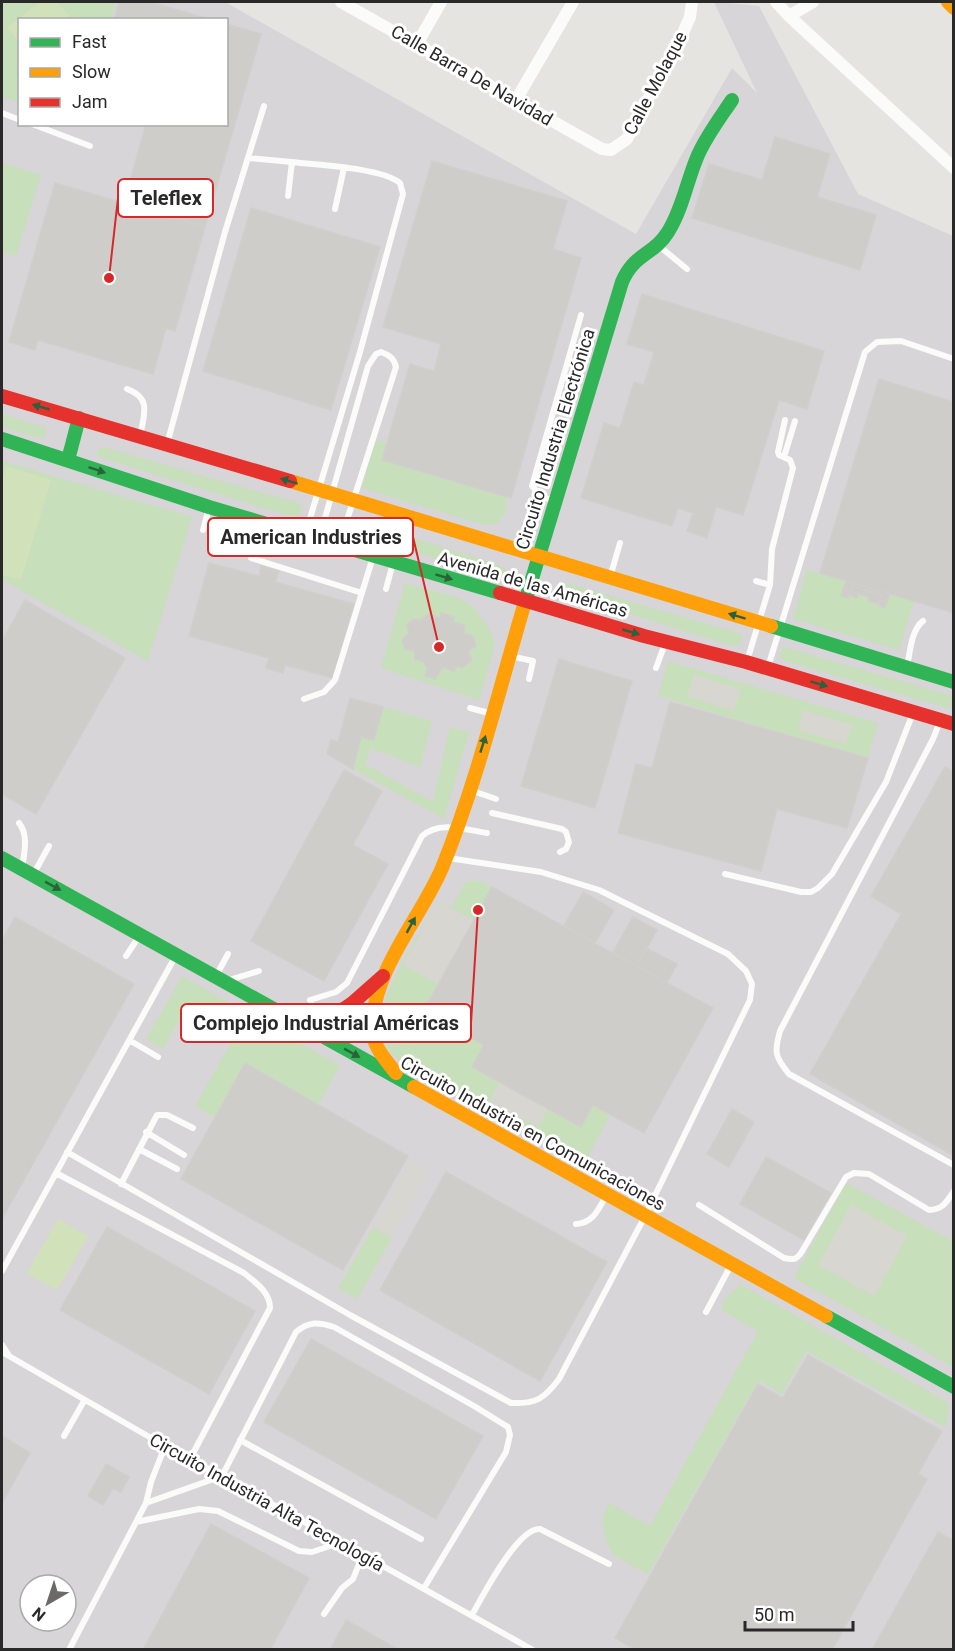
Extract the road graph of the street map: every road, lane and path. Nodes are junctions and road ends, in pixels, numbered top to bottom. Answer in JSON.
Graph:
{"nodes":[{"id":1,"x":341,"y":2,"type":"edge"},
{"id":2,"x":441,"y":2,"type":"edge"},
{"id":3,"x":573,"y":2,"type":"edge"},
{"id":4,"x":692,"y":2,"type":"edge"},
{"id":5,"x":776,"y":2,"type":"edge"},
{"id":6,"x":813,"y":2,"type":"edge"},
{"id":7,"x":948,"y":2,"type":"edge"},
{"id":8,"x":954,"y":8,"type":"edge"},
{"id":9,"x":789,"y":16,"type":"junction"},
{"id":10,"x":417,"y":44,"type":"junction"},
{"id":11,"x":516,"y":100,"type":"junction"},
{"id":12,"x":732,"y":100,"type":"dead end"},
{"id":13,"x":264,"y":106,"type":"dead end"},
{"id":14,"x":2,"y":113,"type":"edge"},
{"id":15,"x":18,"y":119,"type":"edge"},
{"id":16,"x":37,"y":126,"type":"edge"},
{"id":17,"x":90,"y":146,"type":"dead end"},
{"id":18,"x":602,"y":149,"type":"joint"},
{"id":19,"x":248,"y":158,"type":"junction"},
{"id":20,"x":292,"y":162,"type":"junction"},
{"id":21,"x":344,"y":168,"type":"junction"},
{"id":22,"x":954,"y":168,"type":"edge"},
{"id":23,"x":288,"y":196,"type":"dead end"},
{"id":24,"x":335,"y":209,"type":"dead end"},
{"id":25,"x":658,"y":246,"type":"junction"},
{"id":26,"x":687,"y":268,"type":"dead end"},
{"id":27,"x":580,"y":315,"type":"dead end"},
{"id":28,"x":954,"y":359,"type":"edge"},
{"id":29,"x":127,"y":389,"type":"dead end"},
{"id":30,"x":2,"y":396,"type":"edge"},
{"id":31,"x":79,"y":418,"type":"junction"},
{"id":32,"x":785,"y":420,"type":"dead end"},
{"id":33,"x":795,"y":421,"type":"dead end"},
{"id":34,"x":140,"y":437,"type":"junction"},
{"id":35,"x":2,"y":439,"type":"edge"},
{"id":36,"x":166,"y":444,"type":"junction"},
{"id":37,"x":784,"y":457,"type":"junction"},
{"id":38,"x":68,"y":460,"type":"junction"},
{"id":39,"x":325,"y":492,"type":"junction"},
{"id":40,"x":352,"y":500,"type":"junction"},
{"id":41,"x":555,"y":502,"type":"junction"},
{"id":42,"x":209,"y":507,"type":"junction"},
{"id":43,"x":204,"y":530,"type":"dead end"},
{"id":44,"x":305,"y":536,"type":"junction"},
{"id":45,"x":319,"y":540,"type":"junction"},
{"id":46,"x":620,"y":543,"type":"dead end"},
{"id":47,"x":339,"y":545,"type":"junction"},
{"id":48,"x":539,"y":555,"type":"junction"},
{"id":49,"x":374,"y":556,"type":"junction"},
{"id":50,"x":251,"y":558,"type":"dead end"},
{"id":51,"x":394,"y":562,"type":"junction"},
{"id":52,"x":610,"y":578,"type":"junction"},
{"id":53,"x":756,"y":581,"type":"dead end"},
{"id":54,"x":770,"y":585,"type":"junction"},
{"id":55,"x":386,"y":589,"type":"dead end"},
{"id":56,"x":362,"y":593,"type":"junction"},
{"id":57,"x":526,"y":601,"type":"junction"},
{"id":58,"x":924,"y":621,"type":"dead end"},
{"id":59,"x":759,"y":622,"type":"junction"},
{"id":60,"x":780,"y":629,"type":"junction"},
{"id":61,"x":666,"y":641,"type":"junction"},
{"id":62,"x":509,"y":656,"type":"junction"},
{"id":63,"x":746,"y":662,"type":"junction"},
{"id":64,"x":656,"y":668,"type":"dead end"},
{"id":65,"x":907,"y":668,"type":"junction"},
{"id":66,"x":768,"y":669,"type":"junction"},
{"id":67,"x":529,"y":679,"type":"dead end"},
{"id":68,"x":954,"y":682,"type":"edge"},
{"id":69,"x":304,"y":699,"type":"dead end"},
{"id":70,"x":470,"y":708,"type":"dead end"},
{"id":71,"x":914,"y":713,"type":"junction"},
{"id":72,"x":493,"y":714,"type":"junction"},
{"id":73,"x":947,"y":722,"type":"edge"},
{"id":74,"x":469,"y":790,"type":"junction"},
{"id":75,"x":496,"y":798,"type":"dead end"},
{"id":76,"x":492,"y":813,"type":"dead end"},
{"id":77,"x":19,"y":823,"type":"dead end"},
{"id":78,"x":456,"y":828,"type":"junction"},
{"id":79,"x":488,"y":833,"type":"dead end"},
{"id":80,"x":49,"y":846,"type":"dead end"},
{"id":81,"x":560,"y":852,"type":"dead end"},
{"id":82,"x":445,"y":857,"type":"junction"},
{"id":83,"x":2,"y":858,"type":"edge"},
{"id":84,"x":27,"y":873,"type":"junction"},
{"id":85,"x":725,"y":874,"type":"dead end"},
{"id":86,"x":140,"y":935,"type":"junction"},
{"id":87,"x":228,"y":954,"type":"dead end"},
{"id":88,"x":176,"y":955,"type":"junction"},
{"id":89,"x":126,"y":956,"type":"dead end"},
{"id":90,"x":260,"y":970,"type":"dead end"},
{"id":91,"x":383,"y":976,"type":"junction"},
{"id":92,"x":220,"y":979,"type":"junction"},
{"id":93,"x":261,"y":1002,"type":"junction"},
{"id":94,"x":318,"y":1018,"type":"junction"},
{"id":95,"x":129,"y":1040,"type":"junction"},
{"id":96,"x":158,"y":1057,"type":"dead end"},
{"id":97,"x":405,"y":1082,"type":"junction"},
{"id":98,"x":193,"y":1128,"type":"dead end"},
{"id":99,"x":146,"y":1132,"type":"junction"},
{"id":100,"x":139,"y":1149,"type":"junction"},
{"id":101,"x":68,"y":1152,"type":"junction"},
{"id":102,"x":184,"y":1155,"type":"dead end"},
{"id":103,"x":954,"y":1165,"type":"edge"},
{"id":104,"x":177,"y":1169,"type":"dead end"},
{"id":105,"x":56,"y":1173,"type":"junction"},
{"id":106,"x":121,"y":1184,"type":"junction"},
{"id":107,"x":954,"y":1191,"type":"edge"},
{"id":108,"x":607,"y":1196,"type":"junction"},
{"id":109,"x":699,"y":1205,"type":"dead end"},
{"id":110,"x":645,"y":1216,"type":"junction"},
{"id":111,"x":576,"y":1224,"type":"dead end"},
{"id":112,"x":732,"y":1264,"type":"junction"},
{"id":113,"x":2,"y":1271,"type":"edge"},
{"id":114,"x":706,"y":1312,"type":"dead end"},
{"id":115,"x":2,"y":1345,"type":"edge"},
{"id":116,"x":2,"y":1352,"type":"edge"},
{"id":117,"x":11,"y":1357,"type":"junction"},
{"id":118,"x":954,"y":1388,"type":"edge"},
{"id":119,"x":84,"y":1401,"type":"junction"},
{"id":120,"x":63,"y":1436,"type":"dead end"},
{"id":121,"x":240,"y":1440,"type":"junction"},
{"id":122,"x":165,"y":1446,"type":"junction"},
{"id":123,"x":190,"y":1459,"type":"junction"},
{"id":124,"x":222,"y":1476,"type":"junction"},
{"id":125,"x":146,"y":1503,"type":"junction"},
{"id":126,"x":135,"y":1522,"type":"junction"},
{"id":127,"x":421,"y":1539,"type":"dead end"},
{"id":128,"x":342,"y":1542,"type":"junction"},
{"id":129,"x":363,"y":1554,"type":"junction"},
{"id":130,"x":609,"y":1564,"type":"dead end"},
{"id":131,"x":424,"y":1588,"type":"junction"},
{"id":132,"x":324,"y":1614,"type":"dead end"},
{"id":133,"x":471,"y":1615,"type":"junction"},
{"id":134,"x":69,"y":1650,"type":"edge"},
{"id":135,"x":533,"y":1650,"type":"edge"}],
"edges":[{"from":1,"to":10,"type":"street","name":"Calle Barra De Navidad"},
{"from":2,"to":10,"type":"street"},
{"from":3,"to":11,"type":"street"},
{"from":4,"to":18,"type":"street","name":"Calle Molaque"},
{"from":5,"to":9,"type":"street"},
{"from":6,"to":9,"type":"street"},
{"from":7,"to":8,"type":"street"},
{"from":9,"to":22,"type":"street"},
{"from":10,"to":11,"type":"street","name":"Calle Barra De Navidad"},
{"from":11,"to":18,"type":"street","name":"Calle Barra De Navidad"},
{"from":12,"to":25,"type":"street","name":"Circuito Industria Electrónica"},
{"from":13,"to":19,"type":"lane"},
{"from":14,"to":15,"type":"lane"},
{"from":16,"to":17,"type":"lane"},
{"from":19,"to":20,"type":"lane"},
{"from":19,"to":36,"type":"lane"},
{"from":20,"to":21,"type":"lane"},
{"from":20,"to":23,"type":"lane"},
{"from":21,"to":24,"type":"lane"},
{"from":21,"to":39,"type":"lane"},
{"from":25,"to":26,"type":"lane"},
{"from":25,"to":41,"type":"street","name":"Circuito Industria Electrónica"},
{"from":27,"to":41,"type":"lane"},
{"from":28,"to":60,"type":"lane"},
{"from":29,"to":34,"type":"lane"},
{"from":31,"to":30,"type":"street","name":"Avenida de las Américas","one_way":true},
{"from":31,"to":34,"type":"street","name":"Avenida de las Américas"},
{"from":31,"to":38,"type":"street"},
{"from":32,"to":37,"type":"lane"},
{"from":33,"to":37,"type":"lane"},
{"from":34,"to":36,"type":"street","name":"Avenida de las Américas"},
{"from":35,"to":38,"type":"street","name":"Avenida de las Américas"},
{"from":39,"to":36,"type":"street","name":"Avenida de las Américas","one_way":true},
{"from":37,"to":54,"type":"lane"},
{"from":38,"to":42,"type":"street","name":"Avenida de las Américas","one_way":true},
{"from":39,"to":40,"type":"street","name":"Avenida de las Américas"},
{"from":39,"to":40,"type":"lane"},
{"from":39,"to":44,"type":"lane"},
{"from":39,"to":45,"type":"lane"},
{"from":40,"to":47,"type":"lane"},
{"from":40,"to":48,"type":"street","name":"Avenida de las Américas"},
{"from":41,"to":48,"type":"street","name":"Circuito Industria Electrónica"},
{"from":42,"to":43,"type":"lane"},
{"from":42,"to":44,"type":"street","name":"Avenida de las Américas"},
{"from":44,"to":45,"type":"street","name":"Avenida de las Américas"},
{"from":45,"to":47,"type":"street","name":"Avenida de las Américas"},
{"from":46,"to":52,"type":"lane"},
{"from":47,"to":49,"type":"street","name":"Avenida de las Américas"},
{"from":48,"to":52,"type":"street","name":"Avenida de las Américas"},
{"from":48,"to":57,"type":"street","name":"Circuito Industria Electrónica"},
{"from":49,"to":51,"type":"street","name":"Avenida de las Américas"},
{"from":49,"to":56,"type":"lane"},
{"from":50,"to":56,"type":"lane"},
{"from":51,"to":55,"type":"lane"},
{"from":51,"to":57,"type":"street","name":"Avenida de las Américas","one_way":true},
{"from":59,"to":52,"type":"street","name":"Avenida de las Américas","one_way":true},
{"from":53,"to":54,"type":"lane"},
{"from":54,"to":59,"type":"lane"},
{"from":56,"to":69,"type":"lane"},
{"from":57,"to":61,"type":"street","name":"Avenida de las Américas","one_way":true},
{"from":57,"to":62,"type":"street","name":"Circuito Industria Electrónica"},
{"from":58,"to":65,"type":"lane"},
{"from":59,"to":60,"type":"street","name":"Avenida de las Américas"},
{"from":59,"to":63,"type":"lane"},
{"from":60,"to":65,"type":"street","name":"Avenida de las Américas"},
{"from":60,"to":66,"type":"lane"},
{"from":61,"to":63,"type":"street","name":"Avenida de las Américas"},
{"from":61,"to":64,"type":"lane"},
{"from":62,"to":67,"type":"lane"},
{"from":62,"to":72,"type":"street","name":"Circuito Industria Electrónica"},
{"from":63,"to":66,"type":"street","name":"Avenida de las Américas"},
{"from":65,"to":68,"type":"street","name":"Avenida de las Américas"},
{"from":66,"to":71,"type":"street","name":"Avenida de las Américas","one_way":true},
{"from":70,"to":72,"type":"lane"},
{"from":71,"to":73,"type":"street","name":"Avenida de las Américas"},
{"from":71,"to":85,"type":"lane"},
{"from":74,"to":72,"type":"street","name":"Circuito Industria Electrónica","one_way":true},
{"from":73,"to":103,"type":"lane"},
{"from":74,"to":75,"type":"lane"},
{"from":74,"to":78,"type":"street","name":"Circuito Industria Electrónica"},
{"from":76,"to":81,"type":"lane"},
{"from":77,"to":84,"type":"lane"},
{"from":78,"to":79,"type":"lane"},
{"from":78,"to":82,"type":"street","name":"Circuito Industria Electrónica"},
{"from":78,"to":94,"type":"lane"},
{"from":80,"to":84,"type":"lane"},
{"from":91,"to":82,"type":"street","name":"Circuito Industria Electrónica","one_way":true},
{"from":82,"to":110,"type":"lane"},
{"from":83,"to":84,"type":"street","name":"Circuito Industria en Comunicaciones"},
{"from":84,"to":86,"type":"street","name":"Circuito Industria en Comunicaciones","one_way":true},
{"from":86,"to":88,"type":"street","name":"Circuito Industria en Comunicaciones"},
{"from":86,"to":89,"type":"lane"},
{"from":87,"to":92,"type":"lane"},
{"from":88,"to":92,"type":"street","name":"Circuito Industria en Comunicaciones"},
{"from":88,"to":95,"type":"lane"},
{"from":90,"to":92,"type":"lane"},
{"from":91,"to":94,"type":"street","name":"Circuito Industria Electrónica"},
{"from":91,"to":97,"type":"street","name":"Circuito Industria Electrónica"},
{"from":92,"to":93,"type":"street","name":"Circuito Industria en Comunicaciones"},
{"from":93,"to":94,"type":"street","name":"Circuito Industria Electrónica"},
{"from":93,"to":97,"type":"street","name":"Circuito Industria en Comunicaciones","one_way":true},
{"from":95,"to":96,"type":"lane"},
{"from":95,"to":101,"type":"lane"},
{"from":97,"to":108,"type":"street","name":"Circuito Industria en Comunicaciones"},
{"from":98,"to":99,"type":"lane"},
{"from":99,"to":100,"type":"lane"},
{"from":99,"to":102,"type":"lane"},
{"from":100,"to":104,"type":"lane"},
{"from":100,"to":106,"type":"lane"},
{"from":101,"to":105,"type":"lane"},
{"from":101,"to":106,"type":"lane"},
{"from":105,"to":113,"type":"lane"},
{"from":105,"to":123,"type":"lane"},
{"from":106,"to":110,"type":"lane"},
{"from":107,"to":109,"type":"lane"},
{"from":108,"to":110,"type":"street","name":"Circuito Industria en Comunicaciones"},
{"from":108,"to":111,"type":"lane"},
{"from":110,"to":112,"type":"street","name":"Circuito Industria en Comunicaciones"},
{"from":112,"to":114,"type":"lane"},
{"from":112,"to":118,"type":"street","name":"Circuito Industria en Comunicaciones"},
{"from":115,"to":117,"type":"lane"},
{"from":116,"to":117,"type":"lane","name":"Circuito Industria Alta Tecnología"},
{"from":117,"to":119,"type":"lane","name":"Circuito Industria Alta Tecnología"},
{"from":119,"to":120,"type":"lane"},
{"from":119,"to":122,"type":"lane","name":"Circuito Industria Alta Tecnología"},
{"from":121,"to":124,"type":"lane"},
{"from":121,"to":127,"type":"lane"},
{"from":121,"to":131,"type":"lane"},
{"from":122,"to":123,"type":"lane","name":"Circuito Industria Alta Tecnología"},
{"from":122,"to":125,"type":"lane"},
{"from":123,"to":124,"type":"lane","name":"Circuito Industria Alta Tecnología"},
{"from":124,"to":125,"type":"lane"},
{"from":124,"to":128,"type":"lane","name":"Circuito Industria Alta Tecnología"},
{"from":125,"to":126,"type":"lane"},
{"from":126,"to":128,"type":"lane"},
{"from":126,"to":134,"type":"lane"},
{"from":128,"to":129,"type":"lane","name":"Circuito Industria Alta Tecnología"},
{"from":129,"to":131,"type":"lane","name":"Circuito Industria Alta Tecnología"},
{"from":129,"to":132,"type":"lane"},
{"from":130,"to":133,"type":"lane"},
{"from":131,"to":133,"type":"lane","name":"Circuito Industria Alta Tecnología"},
{"from":133,"to":135,"type":"lane","name":"Circuito Industria Alta Tecnología"}]}
